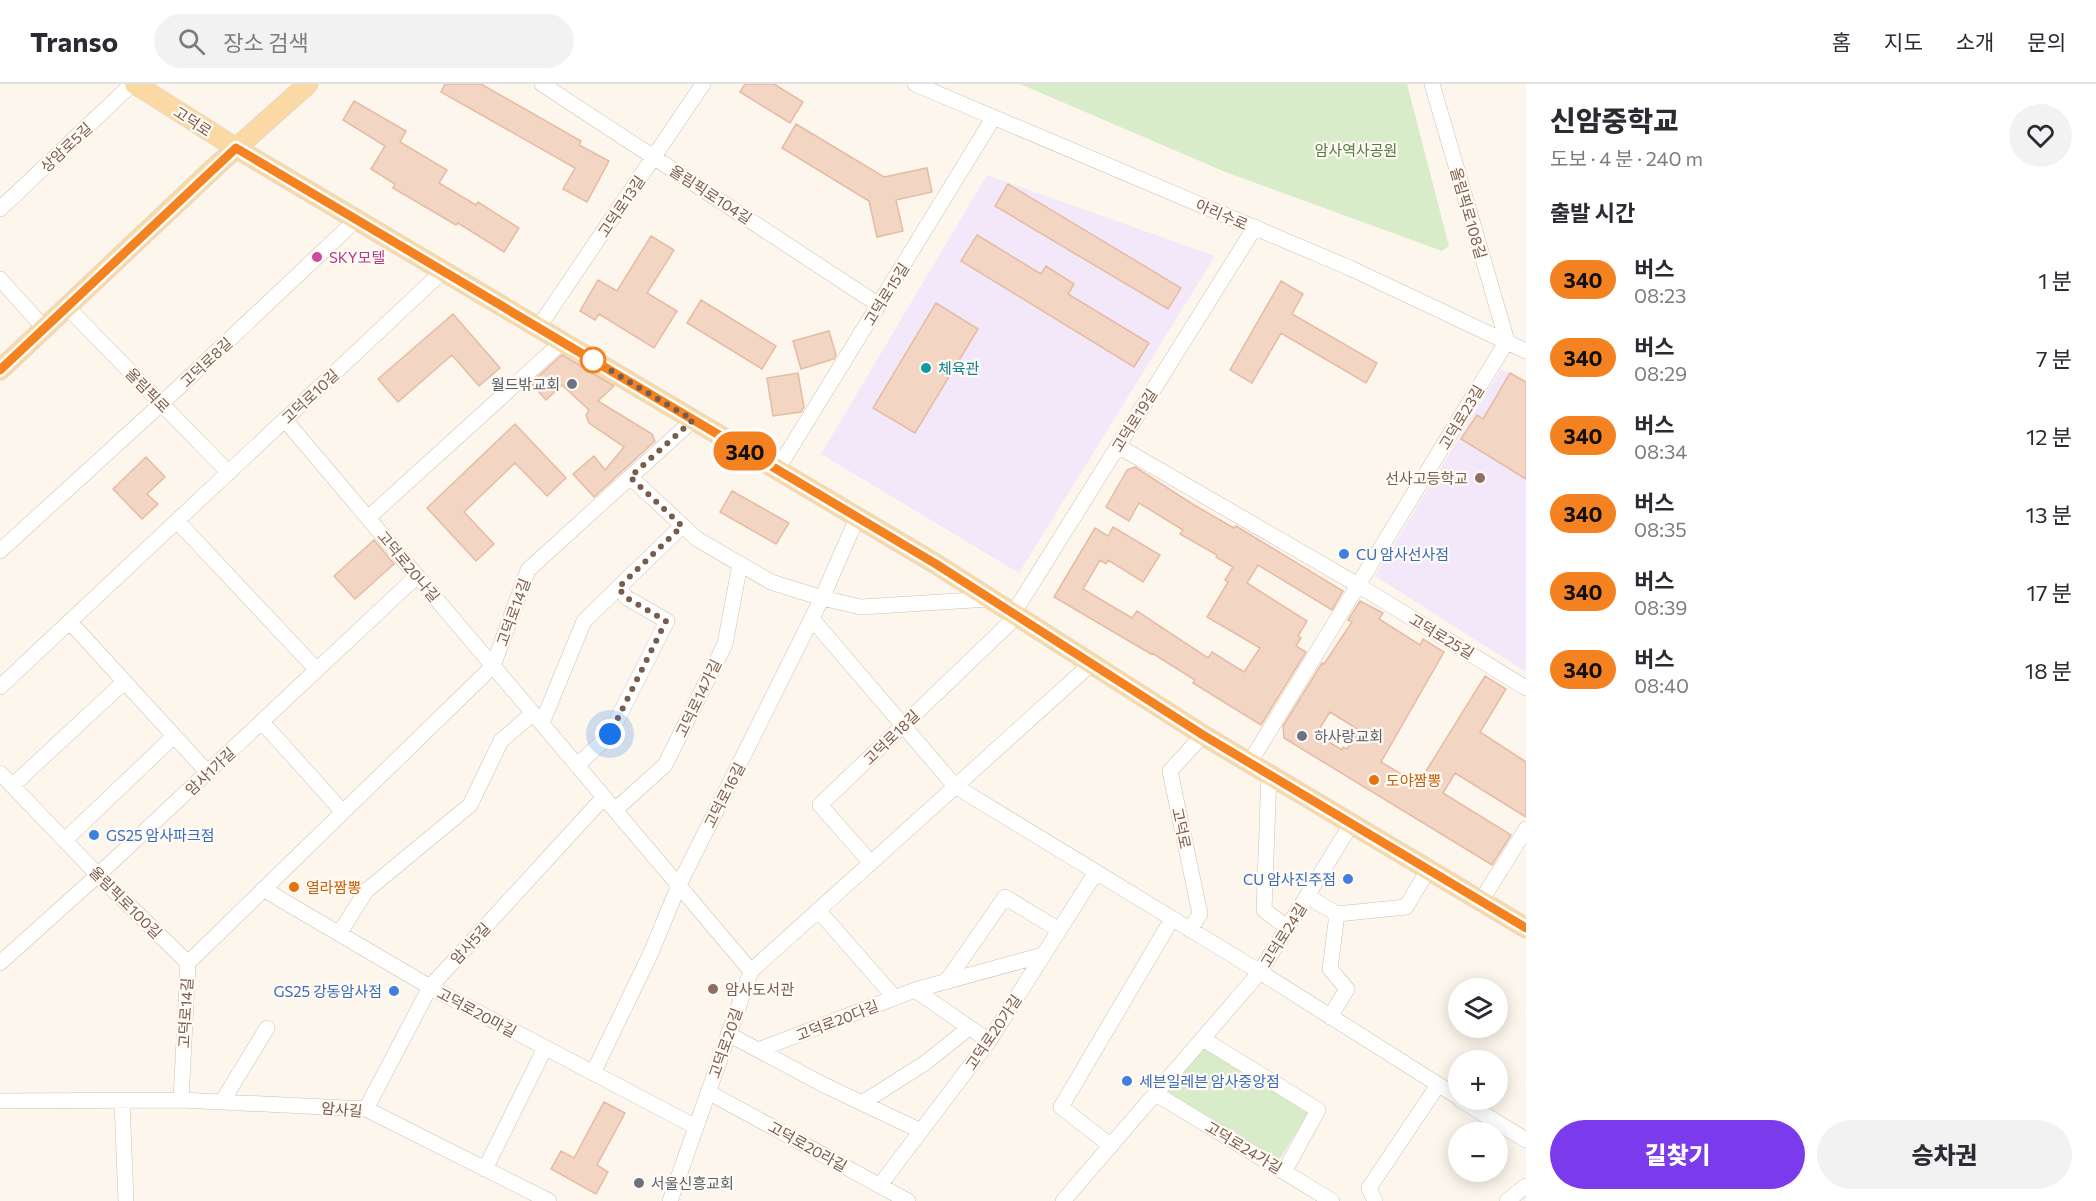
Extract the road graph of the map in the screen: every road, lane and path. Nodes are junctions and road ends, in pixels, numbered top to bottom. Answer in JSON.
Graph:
{"nodes":[{"id":1,"x":133,"y":84,"type":"edge"},
{"id":2,"x":308,"y":84,"type":"edge"},
{"id":3,"x":542,"y":84,"type":"edge"},
{"id":4,"x":703,"y":84,"type":"edge"},
{"id":5,"x":915,"y":84,"type":"edge"},
{"id":6,"x":1432,"y":84,"type":"edge"},
{"id":7,"x":994,"y":117,"type":"junction"},
{"id":8,"x":236,"y":148,"type":"junction"},
{"id":9,"x":654,"y":157,"type":"junction"},
{"id":10,"x":0,"y":209,"type":"edge"},
{"id":11,"x":356,"y":220,"type":"junction"},
{"id":12,"x":1255,"y":227,"type":"junction"},
{"id":13,"x":443,"y":271,"type":"junction"},
{"id":14,"x":0,"y":279,"type":"edge"},
{"id":15,"x":879,"y":305,"type":"junction"},
{"id":16,"x":67,"y":307,"type":"junction"},
{"id":17,"x":45,"y":328,"type":"junction"},
{"id":18,"x":538,"y":328,"type":"junction"},
{"id":19,"x":1508,"y":341,"type":"junction"},
{"id":20,"x":562,"y":342,"type":"junction"},
{"id":21,"x":1526,"y":351,"type":"edge"},
{"id":22,"x":0,"y":370,"type":"edge"},
{"id":23,"x":161,"y":404,"type":"junction"},
{"id":24,"x":285,"y":420,"type":"junction"},
{"id":25,"x":693,"y":420,"type":"junction"},
{"id":26,"x":1118,"y":446,"type":"junction"},
{"id":27,"x":777,"y":470,"type":"junction"},
{"id":28,"x":229,"y":473,"type":"junction"},
{"id":29,"x":630,"y":477,"type":"junction"},
{"id":30,"x":368,"y":518,"type":"junction"},
{"id":31,"x":857,"y":518,"type":"junction"},
{"id":32,"x":177,"y":521,"type":"junction"},
{"id":33,"x":682,"y":526,"type":"junction"},
{"id":34,"x":0,"y":551,"type":"edge"},
{"id":35,"x":740,"y":564,"type":"junction"},
{"id":36,"x":417,"y":576,"type":"junction"},
{"id":37,"x":1358,"y":585,"type":"junction"},
{"id":38,"x":618,"y":588,"type":"junction"},
{"id":39,"x":822,"y":598,"type":"junction"},
{"id":40,"x":989,"y":599,"type":"junction"},
{"id":41,"x":1015,"y":615,"type":"junction"},
{"id":42,"x":812,"y":619,"type":"junction"},
{"id":43,"x":70,"y":622,"type":"junction"},
{"id":44,"x":1091,"y":664,"type":"junction"},
{"id":45,"x":494,"y":666,"type":"junction"},
{"id":46,"x":317,"y":670,"type":"junction"},
{"id":47,"x":124,"y":682,"type":"junction"},
{"id":48,"x":0,"y":687,"type":"edge"},
{"id":49,"x":1526,"y":687,"type":"edge"},
{"id":50,"x":537,"y":718,"type":"junction"},
{"id":51,"x":262,"y":722,"type":"junction"},
{"id":52,"x":904,"y":726,"type":"junction"},
{"id":53,"x":1203,"y":735,"type":"junction"},
{"id":54,"x":174,"y":736,"type":"junction"},
{"id":55,"x":1250,"y":762,"type":"junction"},
{"id":56,"x":578,"y":766,"type":"junction"},
{"id":57,"x":0,"y":773,"type":"edge"},
{"id":58,"x":208,"y":773,"type":"junction"},
{"id":59,"x":1269,"y":774,"type":"junction"},
{"id":60,"x":12,"y":786,"type":"junction"},
{"id":61,"x":955,"y":786,"type":"junction"},
{"id":62,"x":604,"y":797,"type":"junction"},
{"id":63,"x":615,"y":810,"type":"junction"},
{"id":64,"x":343,"y":812,"type":"junction"},
{"id":65,"x":1352,"y":824,"type":"junction"},
{"id":66,"x":1526,"y":829,"type":"edge"},
{"id":67,"x":65,"y":840,"type":"junction"},
{"id":68,"x":871,"y":863,"type":"junction"},
{"id":69,"x":1428,"y":870,"type":"junction"},
{"id":70,"x":1096,"y":872,"type":"junction"},
{"id":71,"x":98,"y":875,"type":"junction"},
{"id":72,"x":679,"y":885,"type":"junction"},
{"id":73,"x":263,"y":889,"type":"junction"},
{"id":74,"x":1307,"y":896,"type":"junction"},
{"id":75,"x":1481,"y":901,"type":"junction"},
{"id":76,"x":818,"y":910,"type":"junction"},
{"id":77,"x":1337,"y":914,"type":"junction"},
{"id":78,"x":1172,"y":919,"type":"junction"},
{"id":79,"x":1288,"y":927,"type":"junction"},
{"id":80,"x":1526,"y":928,"type":"edge"},
{"id":81,"x":1059,"y":930,"type":"junction"},
{"id":82,"x":1190,"y":930,"type":"junction"},
{"id":83,"x":339,"y":934,"type":"junction"},
{"id":84,"x":1043,"y":955,"type":"junction"},
{"id":85,"x":0,"y":963,"type":"edge"},
{"id":86,"x":188,"y":963,"type":"junction"},
{"id":87,"x":751,"y":971,"type":"junction"},
{"id":88,"x":1260,"y":972,"type":"junction"},
{"id":89,"x":946,"y":982,"type":"junction"},
{"id":90,"x":430,"y":987,"type":"junction"},
{"id":91,"x":915,"y":990,"type":"junction"},
{"id":92,"x":895,"y":998,"type":"junction"},
{"id":93,"x":1330,"y":1017,"type":"junction"},
{"id":94,"x":267,"y":1028,"type":"dead end"},
{"id":95,"x":969,"y":1028,"type":"junction"},
{"id":96,"x":728,"y":1034,"type":"junction"},
{"id":97,"x":1203,"y":1039,"type":"junction"},
{"id":98,"x":989,"y":1041,"type":"junction"},
{"id":99,"x":545,"y":1048,"type":"junction"},
{"id":100,"x":758,"y":1050,"type":"junction"},
{"id":101,"x":593,"y":1073,"type":"junction"},
{"id":102,"x":1438,"y":1085,"type":"junction"},
{"id":103,"x":1448,"y":1091,"type":"edge"},
{"id":104,"x":708,"y":1092,"type":"junction"},
{"id":105,"x":1156,"y":1094,"type":"junction"},
{"id":106,"x":181,"y":1100,"type":"junction"},
{"id":107,"x":0,"y":1101,"type":"edge"},
{"id":108,"x":122,"y":1101,"type":"junction"},
{"id":109,"x":222,"y":1102,"type":"junction"},
{"id":110,"x":862,"y":1103,"type":"junction"},
{"id":111,"x":366,"y":1109,"type":"junction"},
{"id":112,"x":1479,"y":1110,"type":"edge"},
{"id":113,"x":696,"y":1127,"type":"junction"},
{"id":114,"x":921,"y":1131,"type":"junction"},
{"id":115,"x":1526,"y":1140,"type":"edge"},
{"id":116,"x":1111,"y":1146,"type":"junction"},
{"id":117,"x":485,"y":1169,"type":"junction"},
{"id":118,"x":1284,"y":1172,"type":"junction"},
{"id":119,"x":880,"y":1185,"type":"junction"},
{"id":120,"x":1526,"y":1186,"type":"edge"},
{"id":121,"x":126,"y":1201,"type":"edge"},
{"id":122,"x":549,"y":1201,"type":"edge"},
{"id":123,"x":670,"y":1201,"type":"edge"},
{"id":124,"x":908,"y":1201,"type":"edge"},
{"id":125,"x":1063,"y":1201,"type":"edge"},
{"id":126,"x":1332,"y":1201,"type":"edge"},
{"id":127,"x":1375,"y":1201,"type":"edge"},
{"id":128,"x":1507,"y":1201,"type":"edge"}],
"edges":[{"from":1,"to":8,"type":"main road","name":"고덕로"},
{"from":1,"to":10,"type":"street","name":"상암로5길"},
{"from":2,"to":8,"type":"main road"},
{"from":3,"to":9,"type":"street","name":"올림픽로104길"},
{"from":4,"to":9,"type":"street","name":"고덕로13길"},
{"from":5,"to":7,"type":"street","name":"아리수로"},
{"from":6,"to":19,"type":"street","name":"올림픽로108길"},
{"from":7,"to":12,"type":"street","name":"아리수로"},
{"from":7,"to":15,"type":"street","name":"고덕로15길"},
{"from":8,"to":11,"type":"main road","name":"고덕로"},
{"from":8,"to":16,"type":"main road"},
{"from":9,"to":15,"type":"street","name":"올림픽로104길"},
{"from":9,"to":18,"type":"street","name":"고덕로13길"},
{"from":11,"to":13,"type":"main road","name":"고덕로"},
{"from":11,"to":23,"type":"street","name":"고덕로8길"},
{"from":12,"to":19,"type":"street","name":"아리수로"},
{"from":12,"to":26,"type":"street","name":"고덕로19길"},
{"from":13,"to":18,"type":"main road","name":"고덕로"},
{"from":13,"to":24,"type":"street","name":"고덕로10길"},
{"from":14,"to":17,"type":"street"},
{"from":15,"to":27,"type":"street","name":"고덕로15길"},
{"from":16,"to":17,"type":"main road"},
{"from":16,"to":23,"type":"street","name":"올림픽로"},
{"from":17,"to":22,"type":"main road"},
{"from":18,"to":20,"type":"main road","name":"고덕로"},
{"from":19,"to":21,"type":"street","name":"아리수로"},
{"from":19,"to":37,"type":"street","name":"고덕로23길"},
{"from":20,"to":25,"type":"main road","name":"고덕로"},
{"from":20,"to":30,"type":"street"},
{"from":23,"to":28,"type":"street","name":"올림픽로"},
{"from":23,"to":34,"type":"street","name":"고덕로8길"},
{"from":24,"to":28,"type":"street","name":"고덕로10길"},
{"from":24,"to":30,"type":"street","name":"고덕로20나길"},
{"from":25,"to":27,"type":"main road","name":"고덕로"},
{"from":25,"to":29,"type":"street","name":"고덕로14길"},
{"from":26,"to":37,"type":"street"},
{"from":26,"to":41,"type":"street","name":"고덕로19길"},
{"from":27,"to":31,"type":"main road","name":"고덕로"},
{"from":28,"to":32,"type":"street","name":"고덕로10길"},
{"from":29,"to":33,"type":"street"},
{"from":29,"to":45,"type":"street","name":"고덕로14길"},
{"from":30,"to":36,"type":"street","name":"고덕로20나길"},
{"from":31,"to":39,"type":"street","name":"고덕로16길"},
{"from":31,"to":40,"type":"main road","name":"고덕로"},
{"from":32,"to":43,"type":"street","name":"고덕로10길"},
{"from":32,"to":46,"type":"street"},
{"from":33,"to":35,"type":"street"},
{"from":33,"to":38,"type":"street"},
{"from":35,"to":39,"type":"street"},
{"from":35,"to":63,"type":"street","name":"고덕로14가길"},
{"from":36,"to":45,"type":"street","name":"고덕로20나길"},
{"from":36,"to":46,"type":"street","name":"암사1가길"},
{"from":37,"to":49,"type":"street","name":"고덕로25길"},
{"from":37,"to":55,"type":"street","name":"고덕로23길"},
{"from":38,"to":50,"type":"street"},
{"from":38,"to":56,"type":"street"},
{"from":39,"to":40,"type":"street"},
{"from":39,"to":42,"type":"street","name":"고덕로16길"},
{"from":40,"to":41,"type":"main road","name":"고덕로"},
{"from":41,"to":44,"type":"main road","name":"고덕로"},
{"from":41,"to":52,"type":"street","name":"고덕로18길"},
{"from":42,"to":52,"type":"street"},
{"from":42,"to":72,"type":"street","name":"고덕로16길"},
{"from":43,"to":47,"type":"street"},
{"from":43,"to":48,"type":"street","name":"고덕로10길"},
{"from":44,"to":53,"type":"main road","name":"고덕로"},
{"from":44,"to":61,"type":"street","name":"고덕로20길"},
{"from":45,"to":50,"type":"street","name":"고덕로20나길"},
{"from":45,"to":64,"type":"street","name":"고덕로14길"},
{"from":46,"to":51,"type":"street","name":"암사1가길"},
{"from":47,"to":54,"type":"street"},
{"from":47,"to":60,"type":"street"},
{"from":50,"to":56,"type":"street","name":"고덕로20나길"},
{"from":50,"to":83,"type":"street"},
{"from":51,"to":58,"type":"street","name":"암사1가길"},
{"from":51,"to":64,"type":"street"},
{"from":52,"to":61,"type":"street"},
{"from":52,"to":68,"type":"street","name":"고덕로18길"},
{"from":53,"to":55,"type":"main road","name":"고덕로"},
{"from":53,"to":82,"type":"street","name":"고덕로"},
{"from":54,"to":58,"type":"street"},
{"from":54,"to":67,"type":"street"},
{"from":55,"to":59,"type":"main road","name":"고덕로"},
{"from":56,"to":62,"type":"street","name":"고덕로20나길"},
{"from":57,"to":60,"type":"street","name":"올림픽로100길"},
{"from":58,"to":71,"type":"street","name":"암사1가길"},
{"from":59,"to":65,"type":"main road","name":"고덕로"},
{"from":59,"to":79,"type":"street"},
{"from":60,"to":67,"type":"street","name":"올림픽로100길"},
{"from":61,"to":68,"type":"street","name":"고덕로20길"},
{"from":61,"to":70,"type":"street"},
{"from":62,"to":63,"type":"street","name":"고덕로20나길"},
{"from":62,"to":90,"type":"street","name":"암사5길"},
{"from":63,"to":72,"type":"street","name":"고덕로20나길"},
{"from":64,"to":73,"type":"street","name":"고덕로14길"},
{"from":65,"to":69,"type":"main road","name":"고덕로"},
{"from":65,"to":74,"type":"street","name":"고덕로24길"},
{"from":66,"to":75,"type":"street"},
{"from":67,"to":71,"type":"street","name":"올림픽로100길"},
{"from":68,"to":76,"type":"street","name":"고덕로20길"},
{"from":69,"to":75,"type":"main road","name":"고덕로"},
{"from":69,"to":77,"type":"street"},
{"from":70,"to":78,"type":"street"},
{"from":70,"to":81,"type":"street","name":"고덕로20가길"},
{"from":71,"to":85,"type":"street","name":"암사1가길"},
{"from":71,"to":86,"type":"street","name":"올림픽로100길"},
{"from":72,"to":87,"type":"street","name":"고덕로20나길"},
{"from":72,"to":101,"type":"street","name":"고덕로16길"},
{"from":73,"to":83,"type":"street","name":"고덕로20마길"},
{"from":73,"to":86,"type":"street","name":"고덕로14길"},
{"from":74,"to":77,"type":"street"},
{"from":74,"to":79,"type":"street","name":"고덕로24길"},
{"from":75,"to":80,"type":"main road","name":"고덕로"},
{"from":76,"to":87,"type":"street","name":"고덕로20길"},
{"from":76,"to":92,"type":"street"},
{"from":77,"to":93,"type":"street"},
{"from":78,"to":82,"type":"street"},
{"from":78,"to":116,"type":"street"},
{"from":79,"to":88,"type":"street","name":"고덕로24길"},
{"from":81,"to":84,"type":"street","name":"고덕로20가길"},
{"from":81,"to":89,"type":"street"},
{"from":82,"to":88,"type":"street"},
{"from":83,"to":90,"type":"street","name":"고덕로20마길"},
{"from":84,"to":89,"type":"street","name":"고덕로20다길"},
{"from":84,"to":98,"type":"street","name":"고덕로20가길"},
{"from":86,"to":106,"type":"street","name":"고덕로14길"},
{"from":87,"to":96,"type":"street","name":"고덕로20길"},
{"from":88,"to":93,"type":"street"},
{"from":88,"to":97,"type":"street","name":"고덕로24길"},
{"from":89,"to":91,"type":"street","name":"고덕로20다길"},
{"from":90,"to":99,"type":"street","name":"고덕로20마길"},
{"from":90,"to":111,"type":"street","name":"암사5길"},
{"from":91,"to":92,"type":"street","name":"고덕로20다길"},
{"from":91,"to":95,"type":"street"},
{"from":92,"to":100,"type":"street","name":"고덕로20다길"},
{"from":93,"to":102,"type":"street"},
{"from":94,"to":109,"type":"street"},
{"from":95,"to":98,"type":"street"},
{"from":95,"to":110,"type":"street"},
{"from":96,"to":100,"type":"street"},
{"from":96,"to":104,"type":"street","name":"고덕로20길"},
{"from":97,"to":105,"type":"street","name":"고덕로24길"},
{"from":97,"to":118,"type":"street"},
{"from":98,"to":114,"type":"street","name":"고덕로20가길"},
{"from":99,"to":101,"type":"street","name":"고덕로20마길"},
{"from":99,"to":117,"type":"street"},
{"from":100,"to":110,"type":"street"},
{"from":101,"to":113,"type":"street","name":"고덕로20마길"},
{"from":102,"to":103,"type":"street"},
{"from":102,"to":127,"type":"street"},
{"from":104,"to":113,"type":"street","name":"고덕로20길"},
{"from":104,"to":119,"type":"street","name":"고덕로20라길"},
{"from":105,"to":116,"type":"street","name":"고덕로24길"},
{"from":105,"to":118,"type":"street","name":"고덕로24가길"},
{"from":106,"to":108,"type":"street","name":"암사길"},
{"from":106,"to":109,"type":"street","name":"암사길"},
{"from":107,"to":108,"type":"street","name":"암사길"},
{"from":108,"to":121,"type":"street"},
{"from":109,"to":111,"type":"street","name":"암사길"},
{"from":110,"to":114,"type":"street"},
{"from":111,"to":117,"type":"street","name":"암사길"},
{"from":112,"to":115,"type":"street"},
{"from":113,"to":123,"type":"street","name":"고덕로20길"},
{"from":114,"to":119,"type":"street","name":"고덕로20가길"},
{"from":116,"to":125,"type":"street","name":"고덕로24길"},
{"from":117,"to":122,"type":"street","name":"암사길"},
{"from":118,"to":126,"type":"street","name":"고덕로24가길"},
{"from":119,"to":124,"type":"street","name":"고덕로20라길"},
{"from":120,"to":128,"type":"street"}]}
